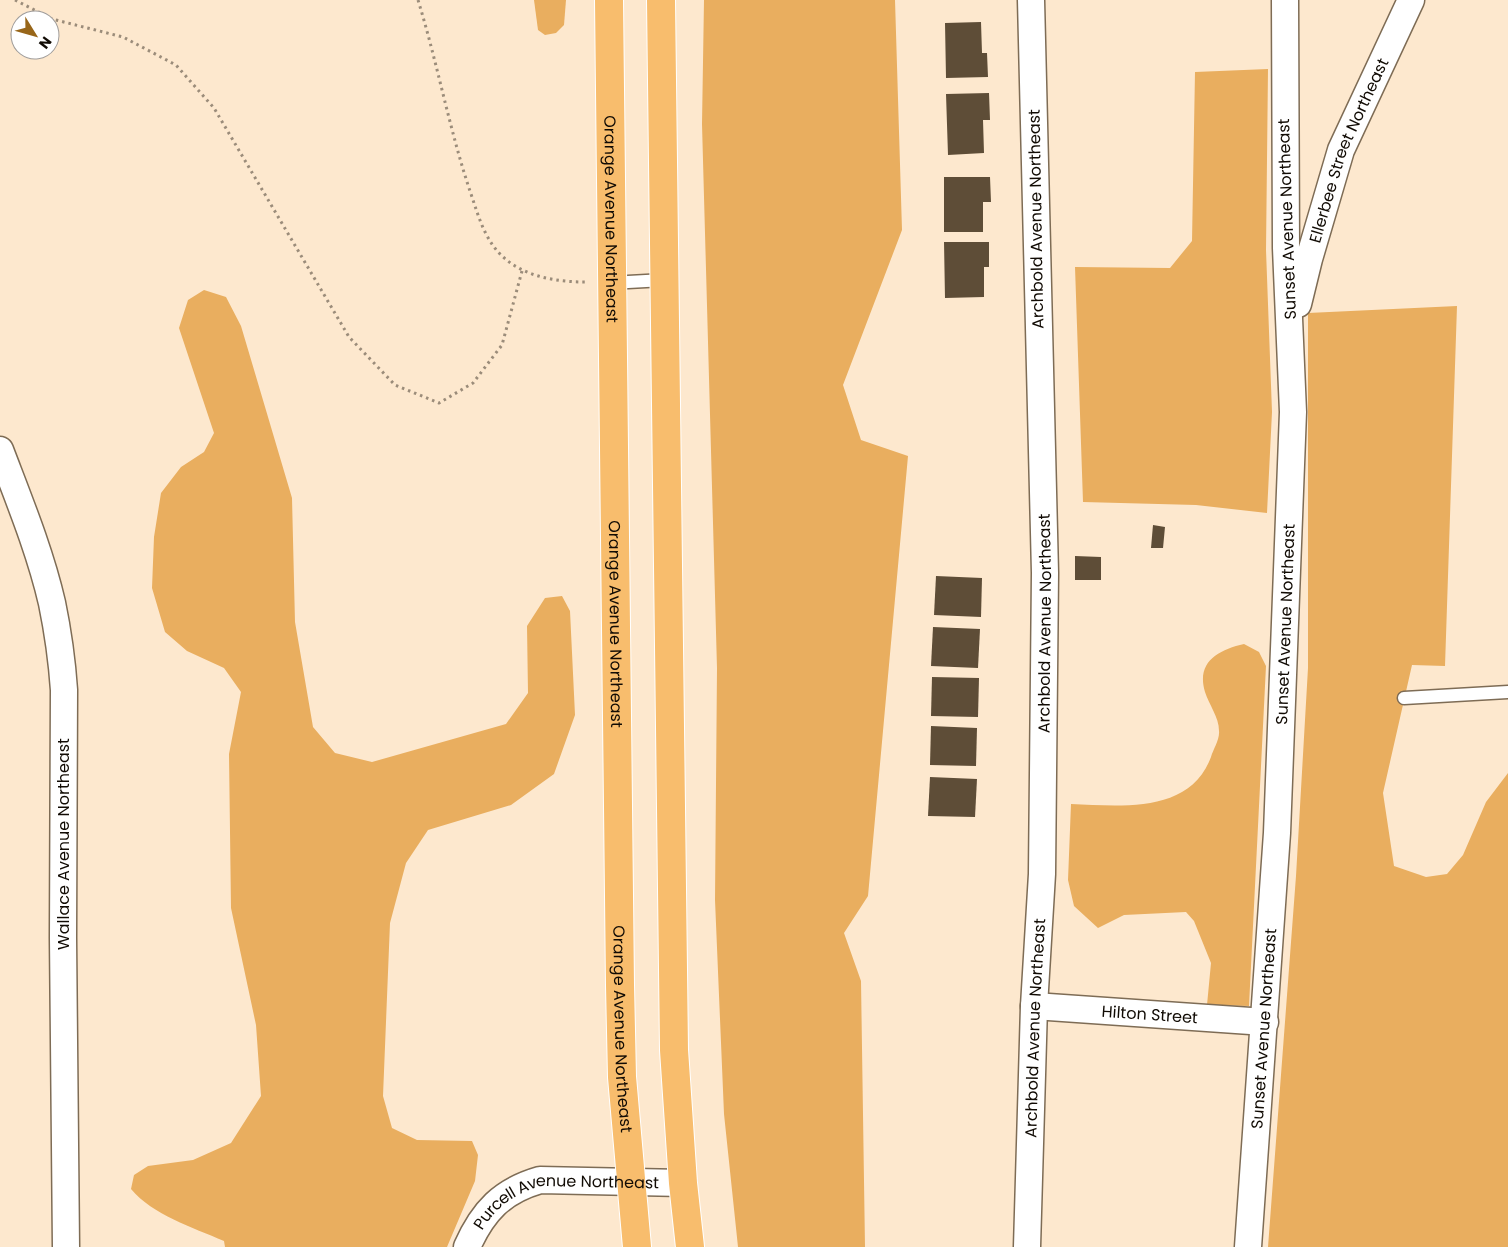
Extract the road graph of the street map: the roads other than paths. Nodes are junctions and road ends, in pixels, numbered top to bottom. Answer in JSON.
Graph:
{"nodes":[{"id":1,"x":609,"y":0,"type":"edge"},
{"id":2,"x":661,"y":0,"type":"edge"},
{"id":3,"x":1031,"y":0,"type":"edge"},
{"id":4,"x":1285,"y":0,"type":"edge"},
{"id":5,"x":1411,"y":0,"type":"edge"},
{"id":6,"x":664,"y":280,"type":"junction"},
{"id":7,"x":610,"y":283,"type":"junction"},
{"id":8,"x":1291,"y":334,"type":"junction"},
{"id":9,"x":0,"y":450,"type":"edge"},
{"id":10,"x":1508,"y":692,"type":"edge"},
{"id":11,"x":1404,"y":698,"type":"dead end"},
{"id":12,"x":1034,"y":1006,"type":"junction"},
{"id":13,"x":1265,"y":1022,"type":"junction"},
{"id":14,"x":630,"y":1182,"type":"junction"},
{"id":15,"x":683,"y":1183,"type":"junction"},
{"id":16,"x":66,"y":1247,"type":"edge"},
{"id":17,"x":467,"y":1247,"type":"edge"},
{"id":18,"x":637,"y":1247,"type":"edge"},
{"id":19,"x":690,"y":1247,"type":"edge"},
{"id":20,"x":1027,"y":1247,"type":"edge"},
{"id":21,"x":1248,"y":1247,"type":"edge"}],
"edges":[{"from":1,"to":7,"type":"highway","name":"Orange Avenue Northeast"},
{"from":2,"to":6,"type":"highway"},
{"from":3,"to":12,"type":"street","name":"Archbold Avenue Northeast"},
{"from":4,"to":8,"type":"street","name":"Sunset Avenue Northeast"},
{"from":5,"to":8,"type":"street","name":"Ellerbee Street Northeast"},
{"from":6,"to":7,"type":"lane"},
{"from":6,"to":15,"type":"highway"},
{"from":7,"to":14,"type":"highway","name":"Orange Avenue Northeast"},
{"from":8,"to":13,"type":"street","name":"Sunset Avenue Northeast"},
{"from":9,"to":16,"type":"street","name":"Wallace Avenue Northeast"},
{"from":10,"to":11,"type":"lane"},
{"from":12,"to":13,"type":"street","name":"Hilton Street"},
{"from":12,"to":20,"type":"street","name":"Archbold Avenue Northeast"},
{"from":13,"to":21,"type":"street","name":"Sunset Avenue Northeast"},
{"from":14,"to":15,"type":"street","name":"Purcell Avenue Northeast"},
{"from":14,"to":17,"type":"street","name":"Purcell Avenue Northeast"},
{"from":14,"to":18,"type":"highway","name":"Orange Avenue Northeast"},
{"from":15,"to":19,"type":"highway"}]}
